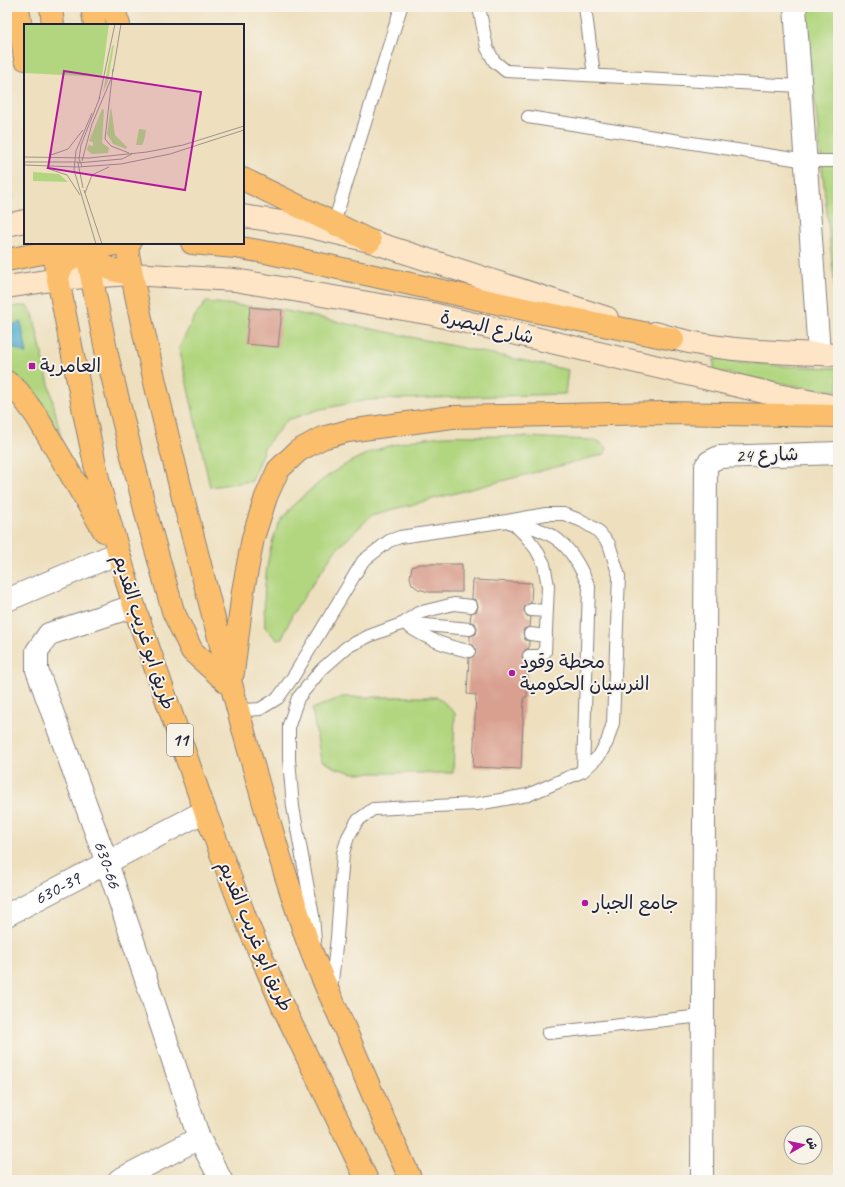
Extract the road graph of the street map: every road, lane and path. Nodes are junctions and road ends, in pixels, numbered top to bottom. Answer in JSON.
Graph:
{"nodes":[{"id":1,"x":18,"y":7,"type":"edge"},
{"id":2,"x":51,"y":7,"type":"edge"},
{"id":3,"x":92,"y":7,"type":"edge"},
{"id":4,"x":112,"y":7,"type":"edge"},
{"id":5,"x":402,"y":7,"type":"edge"},
{"id":6,"x":479,"y":7,"type":"edge"},
{"id":7,"x":585,"y":7,"type":"edge"},
{"id":8,"x":795,"y":7,"type":"edge"},
{"id":9,"x":53,"y":24,"type":"edge"},
{"id":10,"x":95,"y":24,"type":"edge"},
{"id":11,"x":119,"y":24,"type":"edge"},
{"id":12,"x":24,"y":52,"type":"edge"},
{"id":13,"x":594,"y":76,"type":"junction"},
{"id":14,"x":800,"y":86,"type":"junction"},
{"id":15,"x":528,"y":117,"type":"dead end"},
{"id":16,"x":806,"y":161,"type":"junction"},
{"id":17,"x":838,"y":161,"type":"edge"},
{"id":18,"x":244,"y":179,"type":"edge"},
{"id":19,"x":244,"y":216,"type":"edge"},
{"id":20,"x":24,"y":221,"type":"edge"},
{"id":21,"x":334,"y":223,"type":"junction"},
{"id":22,"x":7,"y":225,"type":"edge"},
{"id":23,"x":370,"y":241,"type":"junction"},
{"id":24,"x":113,"y":244,"type":"edge"},
{"id":25,"x":126,"y":244,"type":"edge"},
{"id":26,"x":203,"y":244,"type":"edge"},
{"id":27,"x":51,"y":246,"type":"edge"},
{"id":28,"x":86,"y":246,"type":"edge"},
{"id":29,"x":7,"y":260,"type":"edge"},
{"id":30,"x":131,"y":274,"type":"junction"},
{"id":31,"x":92,"y":276,"type":"junction"},
{"id":32,"x":58,"y":279,"type":"junction"},
{"id":33,"x":7,"y":287,"type":"edge"},
{"id":34,"x":673,"y":339,"type":"junction"},
{"id":35,"x":828,"y":354,"type":"edge"},
{"id":36,"x":7,"y":382,"type":"edge"},
{"id":37,"x":838,"y":407,"type":"edge"},
{"id":38,"x":838,"y":416,"type":"edge"},
{"id":39,"x":838,"y":453,"type":"edge"},
{"id":40,"x":507,"y":521,"type":"junction"},
{"id":41,"x":118,"y":553,"type":"junction"},
{"id":42,"x":7,"y":600,"type":"edge"},
{"id":43,"x":134,"y":606,"type":"junction"},
{"id":44,"x":471,"y":606,"type":"dead end"},
{"id":45,"x":531,"y":610,"type":"dead end"},
{"id":46,"x":547,"y":611,"type":"junction"},
{"id":47,"x":404,"y":623,"type":"junction"},
{"id":48,"x":470,"y":629,"type":"dead end"},
{"id":49,"x":530,"y":634,"type":"dead end"},
{"id":50,"x":546,"y":636,"type":"junction"},
{"id":51,"x":469,"y":651,"type":"dead end"},
{"id":52,"x":529,"y":656,"type":"dead end"},
{"id":53,"x":234,"y":694,"type":"junction"},
{"id":54,"x":583,"y":771,"type":"junction"},
{"id":55,"x":204,"y":811,"type":"junction"},
{"id":56,"x":107,"y":863,"type":"junction"},
{"id":57,"x":7,"y":914,"type":"edge"},
{"id":58,"x":317,"y":965,"type":"junction"},
{"id":59,"x":330,"y":995,"type":"junction"},
{"id":60,"x":702,"y":1016,"type":"junction"},
{"id":61,"x":548,"y":1033,"type":"dead end"},
{"id":62,"x":199,"y":1138,"type":"junction"},
{"id":63,"x":119,"y":1180,"type":"edge"},
{"id":64,"x":221,"y":1180,"type":"edge"},
{"id":65,"x":367,"y":1180,"type":"edge"},
{"id":66,"x":411,"y":1180,"type":"edge"},
{"id":67,"x":702,"y":1180,"type":"edge"}],
"edges":[{"from":1,"to":12,"type":"highway"},
{"from":2,"to":9,"type":"highway"},
{"from":3,"to":10,"type":"highway"},
{"from":4,"to":11,"type":"highway"},
{"from":5,"to":21,"type":"lane"},
{"from":6,"to":13,"type":"lane"},
{"from":7,"to":13,"type":"lane"},
{"from":8,"to":14,"type":"street"},
{"from":13,"to":14,"type":"lane"},
{"from":14,"to":16,"type":"street"},
{"from":15,"to":16,"type":"lane"},
{"from":16,"to":17,"type":"lane"},
{"from":16,"to":35,"type":"street"},
{"from":18,"to":21,"type":"highway"},
{"from":19,"to":23,"type":"main road"},
{"from":20,"to":22,"type":"main road"},
{"from":21,"to":23,"type":"highway"},
{"from":23,"to":34,"type":"main road"},
{"from":24,"to":28,"type":"highway"},
{"from":25,"to":30,"type":"highway"},
{"from":26,"to":34,"type":"highway"},
{"from":27,"to":28,"type":"highway"},
{"from":27,"to":29,"type":"highway"},
{"from":27,"to":32,"type":"highway","name":"طريق ابو غريب القديم","number":"11"},
{"from":28,"to":30,"type":"highway"},
{"from":28,"to":31,"type":"highway"},
{"from":28,"to":32,"type":"highway"},
{"from":30,"to":31,"type":"main road","name":"شارع البصرة"},
{"from":30,"to":37,"type":"main road","name":"شارع البصرة"},
{"from":30,"to":53,"type":"highway"},
{"from":31,"to":32,"type":"main road","name":"شارع البصرة"},
{"from":31,"to":53,"type":"highway"},
{"from":32,"to":33,"type":"main road","name":"شارع البصرة"},
{"from":32,"to":41,"type":"highway","name":"طريق ابو غريب القديم","number":"11"},
{"from":34,"to":35,"type":"main road"},
{"from":36,"to":41,"type":"highway"},
{"from":38,"to":53,"type":"highway"},
{"from":39,"to":60,"type":"street","name":"شارع 24"},
{"from":40,"to":46,"type":"lane"},
{"from":40,"to":53,"type":"lane"},
{"from":40,"to":54,"type":"lane"},
{"from":40,"to":54,"type":"lane"},
{"from":41,"to":42,"type":"street"},
{"from":41,"to":43,"type":"highway","name":"طريق ابو غريب القديم","number":"11"},
{"from":43,"to":55,"type":"highway","name":"طريق ابو غريب القديم","number":"11"},
{"from":43,"to":56,"type":"street","name":"630-66"},
{"from":44,"to":47,"type":"lane"},
{"from":45,"to":46,"type":"lane"},
{"from":46,"to":50,"type":"lane"},
{"from":47,"to":48,"type":"lane"},
{"from":47,"to":51,"type":"lane"},
{"from":47,"to":58,"type":"lane"},
{"from":49,"to":50,"type":"lane"},
{"from":50,"to":52,"type":"lane"},
{"from":53,"to":58,"type":"highway"},
{"from":54,"to":59,"type":"lane"},
{"from":55,"to":56,"type":"street","name":"630-39"},
{"from":55,"to":65,"type":"highway","name":"طريق ابو غريب القديم","number":"11"},
{"from":56,"to":57,"type":"street","name":"630-39"},
{"from":56,"to":62,"type":"street","name":"630-66"},
{"from":58,"to":59,"type":"highway"},
{"from":59,"to":66,"type":"highway"},
{"from":60,"to":61,"type":"lane"},
{"from":60,"to":67,"type":"street"},
{"from":62,"to":63,"type":"street"},
{"from":62,"to":64,"type":"street","name":"630-66"}]}
